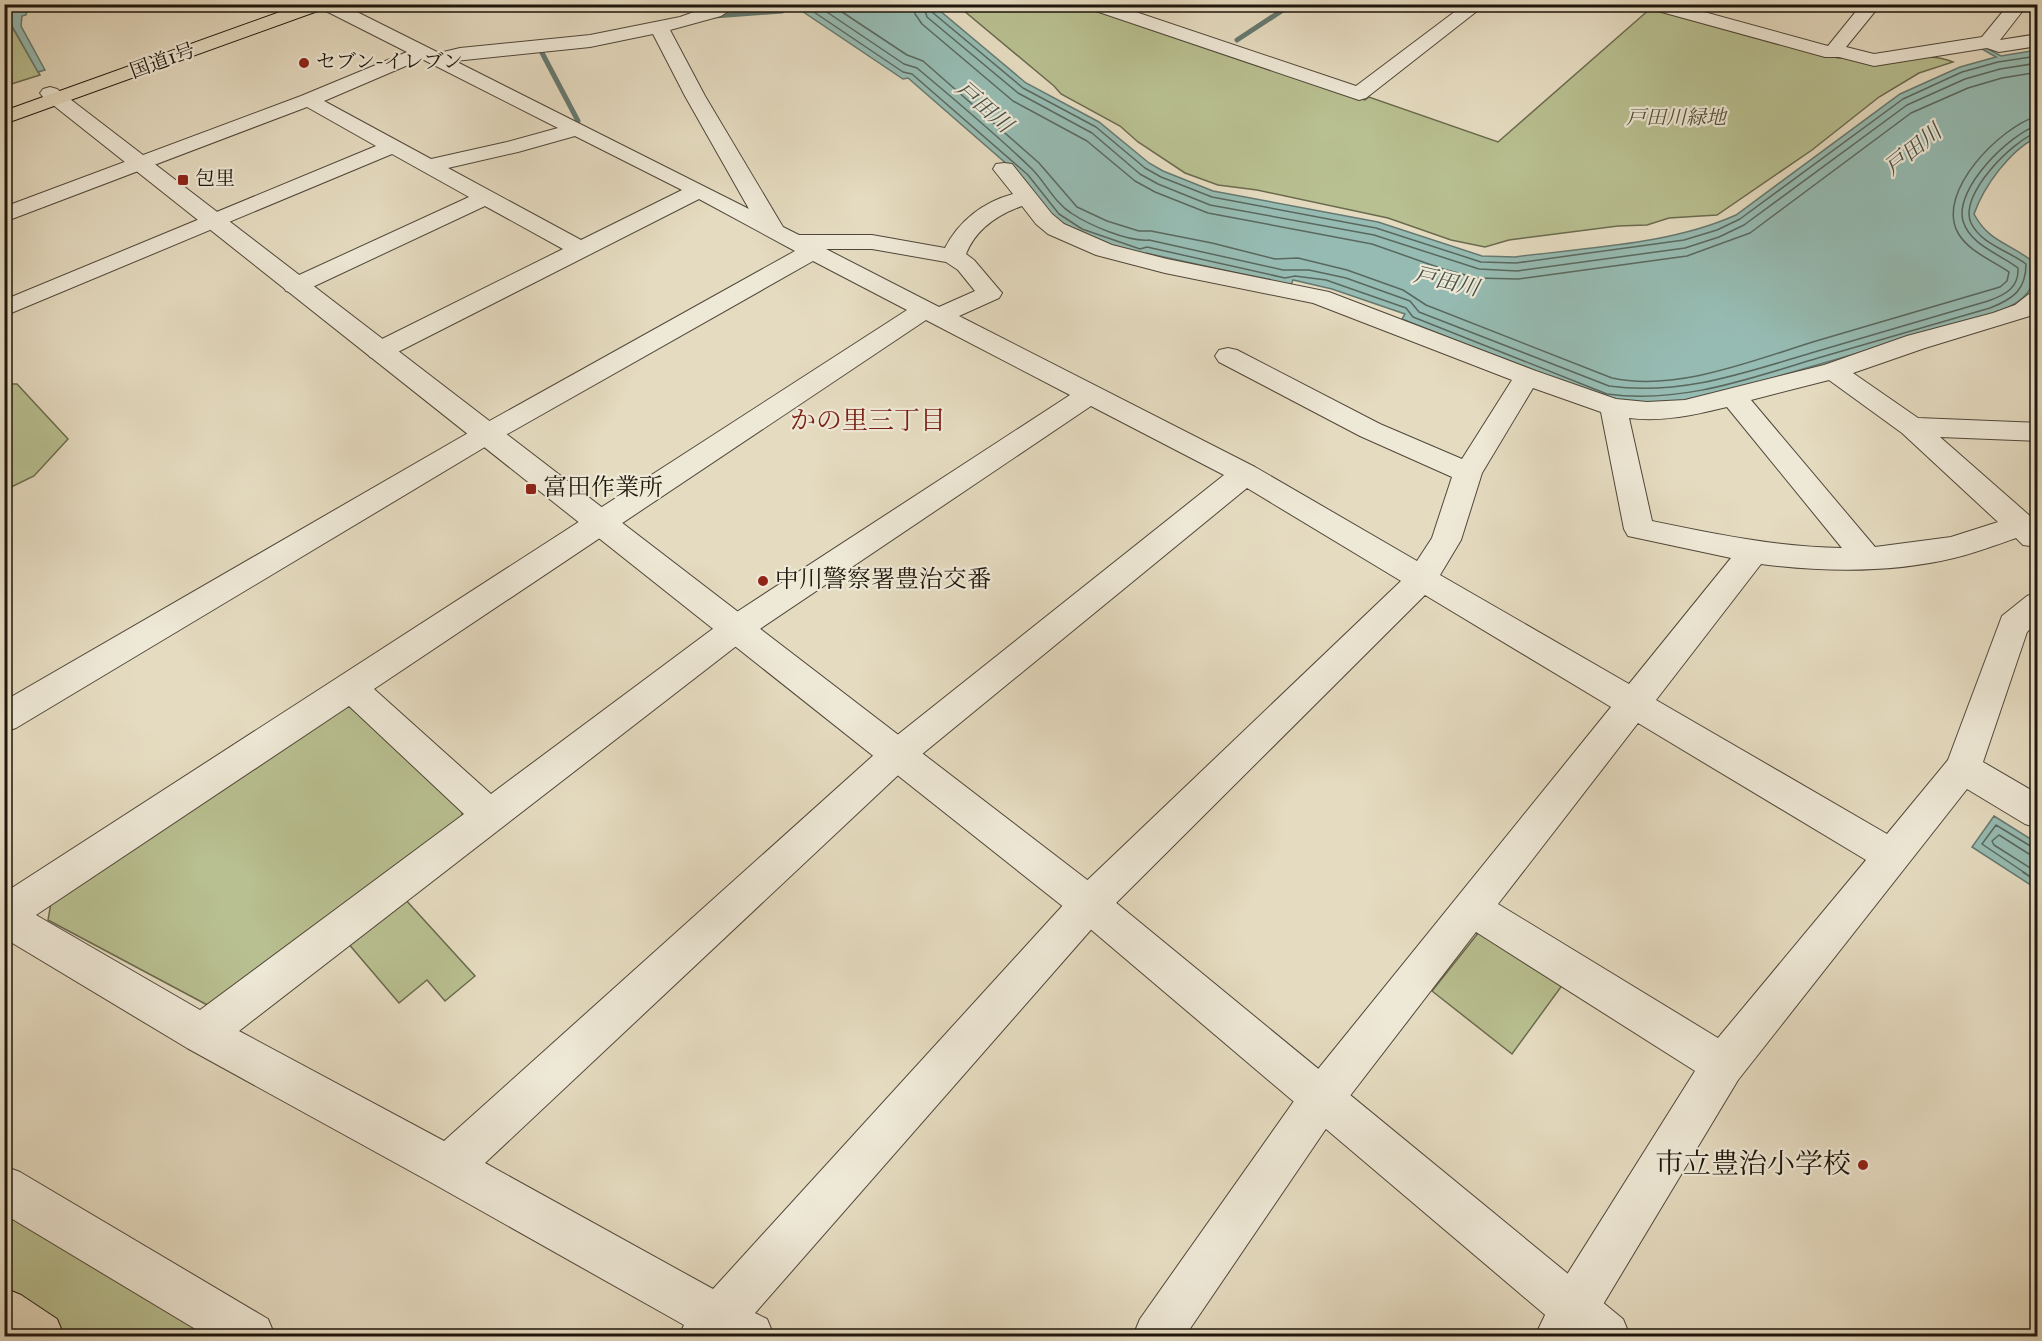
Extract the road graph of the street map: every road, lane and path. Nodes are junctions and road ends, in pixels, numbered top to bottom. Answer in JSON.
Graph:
{"nodes":[{"id":1,"x":304,"y":4,"type":"edge"},
{"id":2,"x":730,"y":4,"type":"edge"},
{"id":3,"x":1477,"y":4,"type":"edge"},
{"id":4,"x":1872,"y":4,"type":"edge"},
{"id":5,"x":2019,"y":4,"type":"edge"},
{"id":6,"x":325,"y":5,"type":"edge"},
{"id":7,"x":1658,"y":5,"type":"edge"},
{"id":8,"x":1100,"y":6,"type":"edge"},
{"id":9,"x":659,"y":28,"type":"junction"},
{"id":10,"x":2037,"y":40,"type":"edge"},
{"id":11,"x":1988,"y":42,"type":"junction"},
{"id":12,"x":189,"y":45,"type":"junction"},
{"id":13,"x":1834,"y":50,"type":"junction"},
{"id":14,"x":430,"y":55,"type":"junction"},
{"id":15,"x":54,"y":96,"type":"junction"},
{"id":16,"x":308,"y":100,"type":"junction"},
{"id":17,"x":8,"y":113,"type":"edge"},
{"id":18,"x":577,"y":129,"type":"junction"},
{"id":19,"x":391,"y":147,"type":"junction"},
{"id":20,"x":140,"y":164,"type":"junction"},
{"id":21,"x":427,"y":166,"type":"junction"},
{"id":22,"x":1004,"y":169,"type":"dead end"},
{"id":23,"x":699,"y":190,"type":"junction"},
{"id":24,"x":485,"y":198,"type":"junction"},
{"id":25,"x":1026,"y":198,"type":"junction"},
{"id":26,"x":4,"y":214,"type":"edge"},
{"id":27,"x":212,"y":222,"type":"junction"},
{"id":28,"x":773,"y":231,"type":"junction"},
{"id":29,"x":804,"y":247,"type":"junction"},
{"id":30,"x":580,"y":249,"type":"junction"},
{"id":31,"x":953,"y":256,"type":"junction"},
{"id":32,"x":295,"y":286,"type":"junction"},
{"id":33,"x":2037,"y":299,"type":"edge"},
{"id":34,"x":4,"y":309,"type":"edge"},
{"id":35,"x":932,"y":313,"type":"junction"},
{"id":36,"x":379,"y":351,"type":"junction"},
{"id":37,"x":1228,"y":356,"type":"dead end"},
{"id":38,"x":1833,"y":370,"type":"junction"},
{"id":39,"x":1527,"y":377,"type":"junction"},
{"id":40,"x":1091,"y":394,"type":"junction"},
{"id":41,"x":1734,"y":396,"type":"junction"},
{"id":42,"x":1614,"y":407,"type":"junction"},
{"id":43,"x":1912,"y":427,"type":"junction"},
{"id":44,"x":2037,"y":432,"type":"edge"},
{"id":45,"x":485,"y":435,"type":"junction"},
{"id":46,"x":1468,"y":473,"type":"junction"},
{"id":47,"x":1245,"y":474,"type":"junction"},
{"id":48,"x":601,"y":524,"type":"junction"},
{"id":49,"x":2029,"y":533,"type":"edge"},
{"id":50,"x":1753,"y":552,"type":"junction"},
{"id":51,"x":1868,"y":559,"type":"junction"},
{"id":52,"x":1421,"y":580,"type":"junction"},
{"id":53,"x":2037,"y":604,"type":"edge"},
{"id":54,"x":737,"y":628,"type":"junction"},
{"id":55,"x":351,"y":688,"type":"junction"},
{"id":56,"x":1632,"y":704,"type":"junction"},
{"id":57,"x":4,"y":718,"type":"edge"},
{"id":58,"x":898,"y":754,"type":"junction"},
{"id":59,"x":1963,"y":768,"type":"junction"},
{"id":60,"x":2037,"y":813,"type":"edge"},
{"id":61,"x":490,"y":816,"type":"junction"},
{"id":62,"x":1892,"y":856,"type":"junction"},
{"id":63,"x":1089,"y":904,"type":"junction"},
{"id":64,"x":1471,"y":908,"type":"junction"},
{"id":65,"x":4,"y":916,"type":"edge"},
{"id":66,"x":202,"y":1034,"type":"junction"},
{"id":67,"x":1723,"y":1065,"type":"junction"},
{"id":68,"x":1321,"y":1099,"type":"junction"},
{"id":69,"x":448,"y":1167,"type":"junction"},
{"id":70,"x":4,"y":1188,"type":"edge"},
{"id":71,"x":4,"y":1312,"type":"edge"},
{"id":72,"x":1579,"y":1327,"type":"edge"},
{"id":73,"x":723,"y":1331,"type":"edge"},
{"id":74,"x":40,"y":1336,"type":"edge"},
{"id":75,"x":251,"y":1336,"type":"edge"},
{"id":76,"x":1157,"y":1336,"type":"edge"}],
"edges":[{"from":1,"to":12,"type":"highway","name":"国道1号"},
{"from":2,"to":9,"type":"street"},
{"from":3,"to":8,"type":"street"},
{"from":4,"to":13,"type":"street"},
{"from":5,"to":11,"type":"street"},
{"from":6,"to":14,"type":"street"},
{"from":6,"to":15,"type":"highway","name":"国道1号"},
{"from":7,"to":13,"type":"street"},
{"from":9,"to":14,"type":"street"},
{"from":9,"to":28,"type":"street"},
{"from":10,"to":11,"type":"street"},
{"from":11,"to":13,"type":"street"},
{"from":12,"to":15,"type":"highway","name":"国道1号"},
{"from":12,"to":17,"type":"highway"},
{"from":14,"to":16,"type":"street"},
{"from":14,"to":18,"type":"street"},
{"from":15,"to":17,"type":"highway","name":"国道1号"},
{"from":15,"to":20,"type":"street"},
{"from":16,"to":19,"type":"street"},
{"from":16,"to":20,"type":"street"},
{"from":18,"to":21,"type":"street"},
{"from":18,"to":23,"type":"street"},
{"from":19,"to":21,"type":"street"},
{"from":19,"to":27,"type":"street"},
{"from":20,"to":26,"type":"street"},
{"from":20,"to":27,"type":"street"},
{"from":21,"to":24,"type":"street"},
{"from":22,"to":25,"type":"street"},
{"from":23,"to":28,"type":"street"},
{"from":23,"to":30,"type":"street"},
{"from":24,"to":30,"type":"street"},
{"from":24,"to":32,"type":"street"},
{"from":25,"to":31,"type":"street"},
{"from":25,"to":39,"type":"street"},
{"from":27,"to":32,"type":"street"},
{"from":27,"to":34,"type":"street"},
{"from":28,"to":29,"type":"street"},
{"from":29,"to":31,"type":"street"},
{"from":29,"to":35,"type":"street"},
{"from":29,"to":45,"type":"street"},
{"from":30,"to":36,"type":"street"},
{"from":31,"to":35,"type":"street"},
{"from":32,"to":36,"type":"street"},
{"from":33,"to":38,"type":"street"},
{"from":35,"to":40,"type":"street"},
{"from":35,"to":48,"type":"street"},
{"from":36,"to":45,"type":"street"},
{"from":37,"to":46,"type":"street"},
{"from":38,"to":41,"type":"street"},
{"from":38,"to":43,"type":"street"},
{"from":39,"to":42,"type":"street"},
{"from":39,"to":46,"type":"street"},
{"from":40,"to":47,"type":"street"},
{"from":40,"to":54,"type":"street"},
{"from":41,"to":42,"type":"street"},
{"from":41,"to":51,"type":"street"},
{"from":42,"to":50,"type":"street"},
{"from":43,"to":44,"type":"street"},
{"from":43,"to":49,"type":"street"},
{"from":45,"to":48,"type":"street"},
{"from":45,"to":57,"type":"street"},
{"from":46,"to":52,"type":"street"},
{"from":47,"to":52,"type":"street"},
{"from":47,"to":58,"type":"street"},
{"from":48,"to":54,"type":"street"},
{"from":48,"to":55,"type":"street"},
{"from":49,"to":51,"type":"street"},
{"from":50,"to":51,"type":"street"},
{"from":50,"to":56,"type":"street"},
{"from":52,"to":56,"type":"street"},
{"from":52,"to":63,"type":"street"},
{"from":53,"to":59,"type":"street"},
{"from":54,"to":58,"type":"street"},
{"from":54,"to":61,"type":"street"},
{"from":55,"to":61,"type":"street"},
{"from":55,"to":65,"type":"street"},
{"from":56,"to":62,"type":"street"},
{"from":56,"to":64,"type":"street"},
{"from":58,"to":63,"type":"street"},
{"from":58,"to":69,"type":"street"},
{"from":59,"to":60,"type":"street"},
{"from":59,"to":62,"type":"street"},
{"from":61,"to":66,"type":"street"},
{"from":62,"to":67,"type":"street"},
{"from":63,"to":68,"type":"street"},
{"from":63,"to":73,"type":"street"},
{"from":64,"to":67,"type":"street"},
{"from":64,"to":68,"type":"street"},
{"from":65,"to":66,"type":"street"},
{"from":66,"to":69,"type":"street"},
{"from":67,"to":72,"type":"street"},
{"from":68,"to":72,"type":"street"},
{"from":68,"to":76,"type":"street"},
{"from":69,"to":73,"type":"street"},
{"from":70,"to":75,"type":"street"},
{"from":71,"to":74,"type":"highway"}]}
